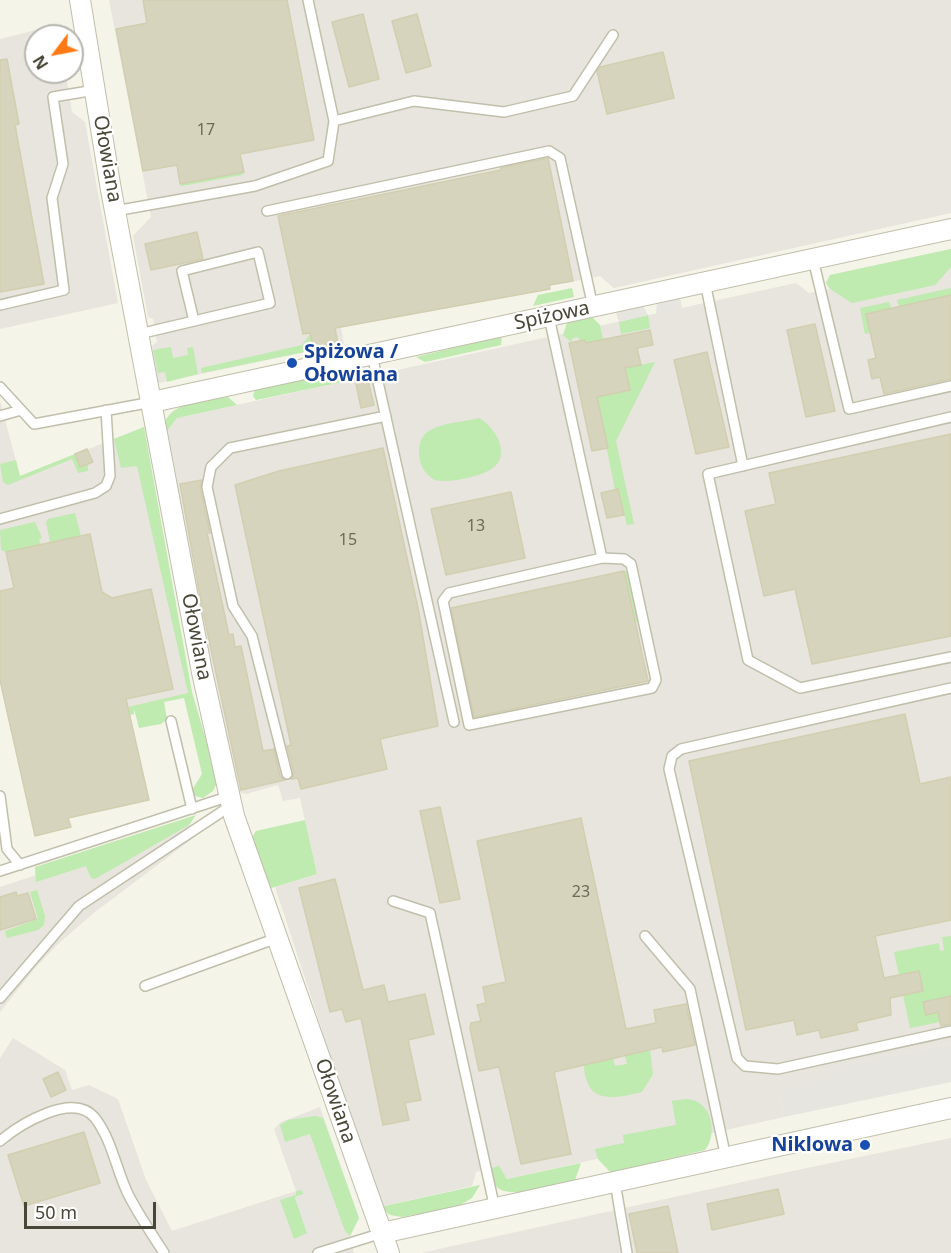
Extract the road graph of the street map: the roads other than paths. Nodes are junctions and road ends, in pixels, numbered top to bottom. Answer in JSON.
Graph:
{"nodes":[{"id":1,"x":80,"y":0,"type":"edge"},
{"id":2,"x":308,"y":0,"type":"edge"},
{"id":3,"x":613,"y":35,"type":"dead end"},
{"id":4,"x":95,"y":90,"type":"junction"},
{"id":5,"x":334,"y":121,"type":"junction"},
{"id":6,"x":116,"y":211,"type":"junction"},
{"id":7,"x":267,"y":211,"type":"dead end"},
{"id":8,"x":951,"y":229,"type":"edge"},
{"id":9,"x":813,"y":259,"type":"junction"},
{"id":10,"x":705,"y":282,"type":"junction"},
{"id":11,"x":0,"y":305,"type":"edge"},
{"id":12,"x":593,"y":307,"type":"junction"},
{"id":13,"x":549,"y":316,"type":"junction"},
{"id":14,"x":194,"y":321,"type":"junction"},
{"id":15,"x":139,"y":334,"type":"junction"},
{"id":16,"x":372,"y":355,"type":"junction"},
{"id":17,"x":951,"y":386,"type":"edge"},
{"id":18,"x":0,"y":387,"type":"edge"},
{"id":19,"x":152,"y":402,"type":"junction"},
{"id":20,"x":21,"y":410,"type":"junction"},
{"id":21,"x":106,"y":410,"type":"junction"},
{"id":22,"x":0,"y":416,"type":"edge"},
{"id":23,"x":386,"y":416,"type":"junction"},
{"id":24,"x":951,"y":417,"type":"edge"},
{"id":25,"x":742,"y":466,"type":"junction"},
{"id":26,"x":0,"y":519,"type":"edge"},
{"id":27,"x":602,"y":558,"type":"junction"},
{"id":28,"x":951,"y":657,"type":"edge"},
{"id":29,"x":951,"y":688,"type":"edge"},
{"id":30,"x":171,"y":721,"type":"dead end"},
{"id":31,"x":454,"y":722,"type":"dead end"},
{"id":32,"x":287,"y":774,"type":"dead end"},
{"id":33,"x":0,"y":796,"type":"edge"},
{"id":34,"x":231,"y":801,"type":"junction"},
{"id":35,"x":192,"y":808,"type":"junction"},
{"id":36,"x":20,"y":865,"type":"junction"},
{"id":37,"x":0,"y":872,"type":"edge"},
{"id":38,"x":393,"y":900,"type":"dead end"},
{"id":39,"x":645,"y":936,"type":"dead end"},
{"id":40,"x":277,"y":938,"type":"junction"},
{"id":41,"x":145,"y":986,"type":"dead end"},
{"id":42,"x":0,"y":998,"type":"edge"},
{"id":43,"x":951,"y":1031,"type":"edge"},
{"id":44,"x":951,"y":1108,"type":"edge"},
{"id":45,"x":0,"y":1141,"type":"edge"},
{"id":46,"x":726,"y":1158,"type":"junction"},
{"id":47,"x":615,"y":1182,"type":"junction"},
{"id":48,"x":495,"y":1209,"type":"junction"},
{"id":49,"x":382,"y":1233,"type":"junction"},
{"id":50,"x":164,"y":1253,"type":"edge"},
{"id":51,"x":318,"y":1253,"type":"edge"},
{"id":52,"x":389,"y":1253,"type":"edge"},
{"id":53,"x":627,"y":1253,"type":"edge"}],
"edges":[{"from":1,"to":4,"type":"street","name":"Ołowiana"},
{"from":2,"to":5,"type":"lane"},
{"from":3,"to":5,"type":"lane"},
{"from":4,"to":6,"type":"street","name":"Ołowiana"},
{"from":4,"to":11,"type":"lane"},
{"from":5,"to":6,"type":"lane"},
{"from":6,"to":15,"type":"street","name":"Ołowiana"},
{"from":7,"to":12,"type":"lane"},
{"from":8,"to":9,"type":"street","name":"Spiżowa"},
{"from":9,"to":10,"type":"street","name":"Spiżowa"},
{"from":9,"to":17,"type":"lane"},
{"from":10,"to":12,"type":"street","name":"Spiżowa"},
{"from":10,"to":25,"type":"lane"},
{"from":12,"to":13,"type":"street","name":"Spiżowa"},
{"from":13,"to":16,"type":"street","name":"Spiżowa"},
{"from":13,"to":27,"type":"lane"},
{"from":14,"to":14,"type":"lane"},
{"from":14,"to":15,"type":"lane"},
{"from":15,"to":19,"type":"street","name":"Ołowiana"},
{"from":16,"to":19,"type":"street","name":"Spiżowa"},
{"from":16,"to":23,"type":"lane"},
{"from":18,"to":20,"type":"lane"},
{"from":19,"to":21,"type":"lane"},
{"from":19,"to":34,"type":"street","name":"Ołowiana"},
{"from":20,"to":21,"type":"lane"},
{"from":20,"to":22,"type":"lane"},
{"from":21,"to":26,"type":"lane"},
{"from":23,"to":31,"type":"lane"},
{"from":23,"to":32,"type":"lane"},
{"from":24,"to":25,"type":"lane"},
{"from":25,"to":28,"type":"lane"},
{"from":27,"to":27,"type":"lane"},
{"from":29,"to":43,"type":"lane"},
{"from":30,"to":35,"type":"lane"},
{"from":33,"to":36,"type":"lane"},
{"from":34,"to":35,"type":"lane"},
{"from":34,"to":40,"type":"street","name":"Ołowiana"},
{"from":34,"to":42,"type":"lane"},
{"from":35,"to":36,"type":"lane"},
{"from":36,"to":37,"type":"lane"},
{"from":38,"to":48,"type":"lane"},
{"from":39,"to":46,"type":"lane"},
{"from":40,"to":41,"type":"lane"},
{"from":40,"to":49,"type":"street","name":"Ołowiana"},
{"from":44,"to":46,"type":"street"},
{"from":45,"to":50,"type":"lane"},
{"from":46,"to":47,"type":"street"},
{"from":47,"to":48,"type":"street"},
{"from":47,"to":53,"type":"lane"},
{"from":48,"to":49,"type":"street"},
{"from":49,"to":51,"type":"lane"},
{"from":49,"to":52,"type":"street","name":"Ołowiana"}]}
